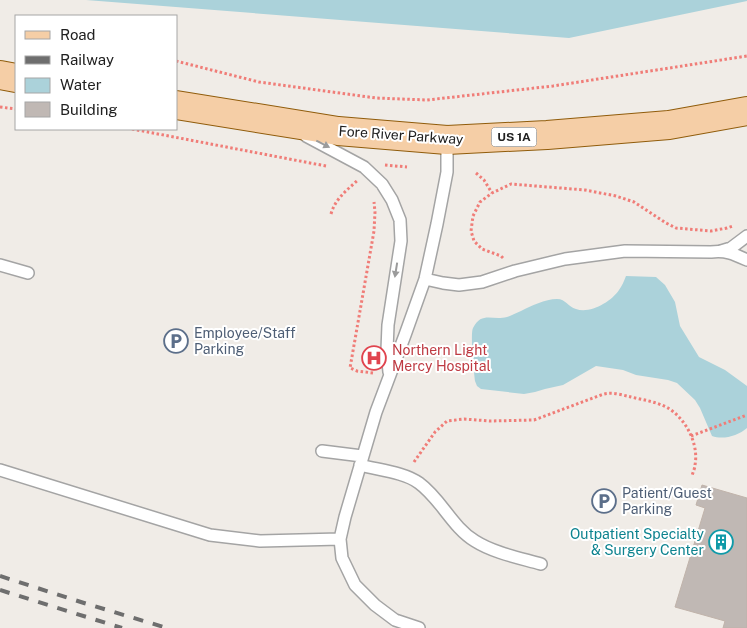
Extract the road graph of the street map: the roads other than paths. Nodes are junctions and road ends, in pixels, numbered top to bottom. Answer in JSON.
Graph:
{"nodes":[{"id":1,"x":0,"y":75,"type":"edge"},
{"id":2,"x":15,"y":78,"type":"edge"},
{"id":3,"x":178,"y":105,"type":"edge"},
{"id":4,"x":747,"y":111,"type":"edge"},
{"id":5,"x":280,"y":122,"type":"junction"},
{"id":6,"x":447,"y":140,"type":"junction"},
{"id":7,"x":747,"y":236,"type":"edge"},
{"id":8,"x":721,"y":251,"type":"junction"},
{"id":9,"x":747,"y":260,"type":"edge"},
{"id":10,"x":0,"y":265,"type":"edge"},
{"id":11,"x":28,"y":273,"type":"dead end"},
{"id":12,"x":425,"y":279,"type":"junction"},
{"id":13,"x":389,"y":376,"type":"junction"},
{"id":14,"x":322,"y":451,"type":"dead end"},
{"id":15,"x":361,"y":461,"type":"junction"},
{"id":16,"x":0,"y":470,"type":"edge"},
{"id":17,"x":340,"y":539,"type":"junction"},
{"id":18,"x":541,"y":564,"type":"dead end"},
{"id":19,"x":419,"y":628,"type":"edge"}],
"edges":[{"from":1,"to":2,"type":"main road"},
{"from":3,"to":5,"type":"main road","name":"Fore River Parkway","number":"US 1A"},
{"from":4,"to":6,"type":"main road","name":"Fore River Parkway","number":"US 1A"},
{"from":5,"to":6,"type":"main road","name":"Fore River Parkway","number":"US 1A"},
{"from":5,"to":13,"type":"lane","one_way":true},
{"from":6,"to":12,"type":"lane"},
{"from":7,"to":8,"type":"lane"},
{"from":8,"to":9,"type":"lane"},
{"from":8,"to":12,"type":"lane"},
{"from":10,"to":11,"type":"lane"},
{"from":12,"to":13,"type":"lane"},
{"from":13,"to":15,"type":"lane"},
{"from":14,"to":15,"type":"lane"},
{"from":15,"to":17,"type":"lane"},
{"from":15,"to":18,"type":"lane"},
{"from":16,"to":17,"type":"lane"},
{"from":17,"to":19,"type":"lane"}]}
